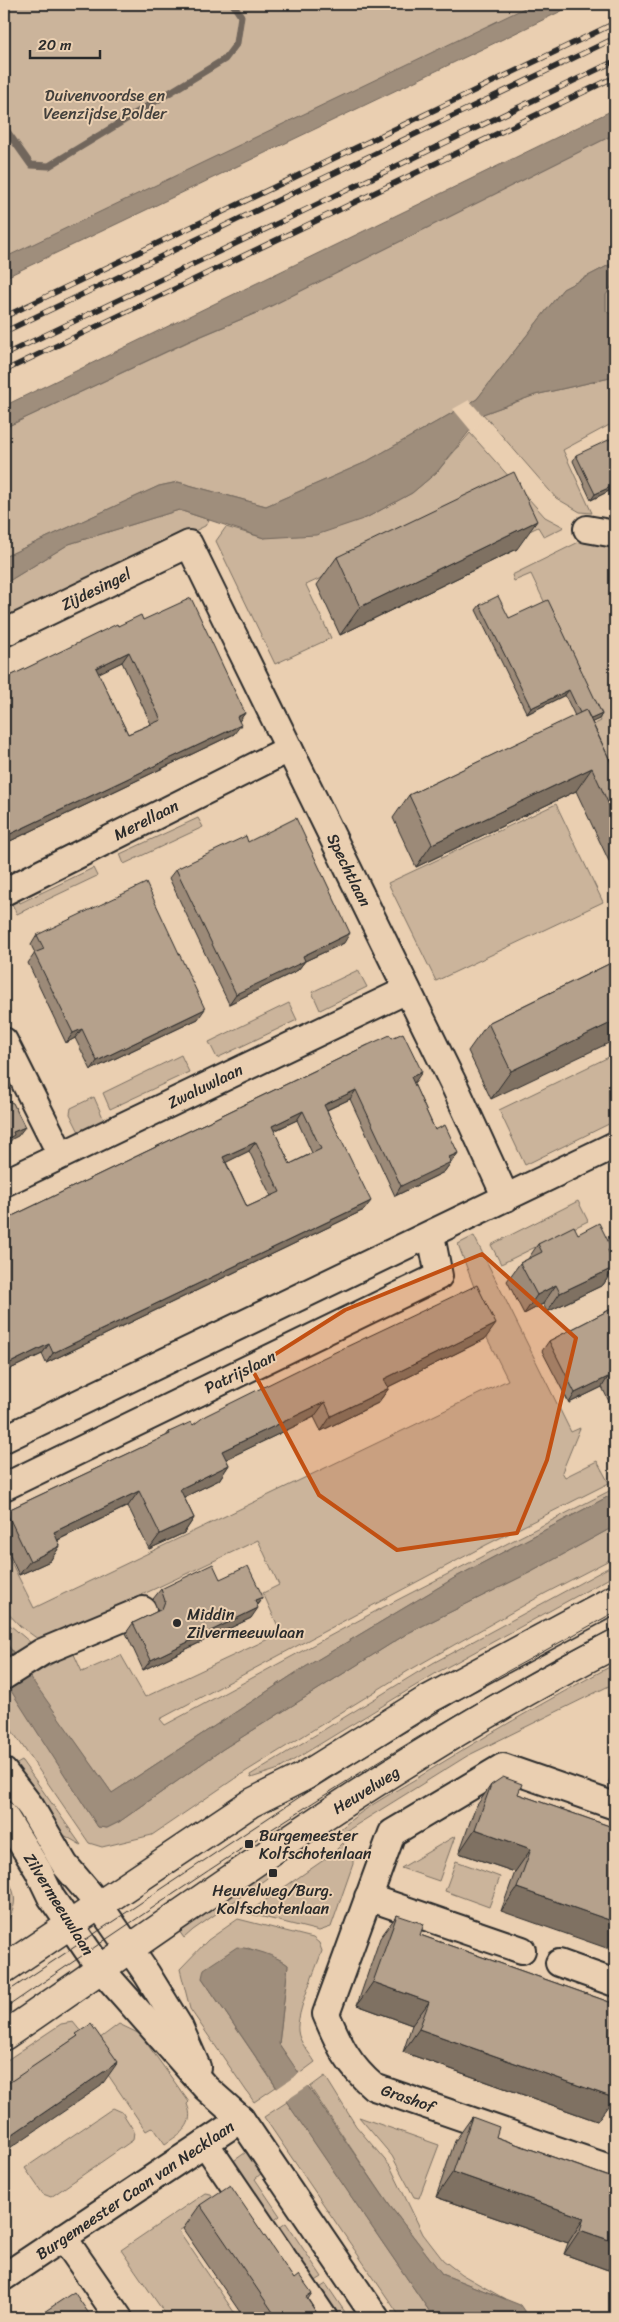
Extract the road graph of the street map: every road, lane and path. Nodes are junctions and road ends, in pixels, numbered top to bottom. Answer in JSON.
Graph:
{"nodes":[{"id":1,"x":587,"y":529,"type":"dead end"},
{"id":2,"x":615,"y":534,"type":"edge"},
{"id":3,"x":189,"y":544,"type":"joint"},
{"id":4,"x":4,"y":633,"type":"edge"},
{"id":5,"x":289,"y":749,"type":"junction"},
{"id":6,"x":4,"y":892,"type":"edge"},
{"id":7,"x":407,"y":990,"type":"junction"},
{"id":8,"x":4,"y":1041,"type":"edge"},
{"id":9,"x":615,"y":1146,"type":"edge"},
{"id":10,"x":61,"y":1156,"type":"junction"},
{"id":11,"x":4,"y":1183,"type":"edge"},
{"id":12,"x":506,"y":1198,"type":"junction"},
{"id":13,"x":431,"y":1235,"type":"junction"},
{"id":14,"x":4,"y":1440,"type":"edge"},
{"id":15,"x":4,"y":1487,"type":"edge"},
{"id":16,"x":615,"y":1599,"type":"edge"},
{"id":17,"x":143,"y":1610,"type":"dead end"},
{"id":18,"x":615,"y":1644,"type":"edge"},
{"id":19,"x":4,"y":1676,"type":"edge"},
{"id":20,"x":4,"y":1772,"type":"edge"},
{"id":21,"x":615,"y":1806,"type":"edge"},
{"id":22,"x":4,"y":1815,"type":"edge"},
{"id":23,"x":368,"y":1897,"type":"junction"},
{"id":24,"x":98,"y":1905,"type":"junction"},
{"id":25,"x":70,"y":1924,"type":"junction"},
{"id":26,"x":129,"y":1949,"type":"junction"},
{"id":27,"x":522,"y":1950,"type":"dead end"},
{"id":28,"x":559,"y":1963,"type":"dead end"},
{"id":29,"x":100,"y":1968,"type":"junction"},
{"id":30,"x":4,"y":1969,"type":"edge"},
{"id":31,"x":615,"y":1983,"type":"edge"},
{"id":32,"x":4,"y":2036,"type":"edge"},
{"id":33,"x":206,"y":2088,"type":"junction"},
{"id":34,"x":241,"y":2119,"type":"junction"},
{"id":35,"x":205,"y":2143,"type":"junction"},
{"id":36,"x":615,"y":2170,"type":"edge"},
{"id":37,"x":63,"y":2237,"type":"junction"},
{"id":38,"x":4,"y":2277,"type":"edge"},
{"id":39,"x":120,"y":2318,"type":"edge"},
{"id":40,"x":324,"y":2318,"type":"edge"},
{"id":41,"x":376,"y":2318,"type":"edge"}],
"edges":[{"from":1,"to":2,"type":"street"},
{"from":3,"to":4,"type":"street","name":"Zijdesingel"},
{"from":3,"to":5,"type":"street","name":"Spechtlaan"},
{"from":5,"to":6,"type":"street","name":"Merellaan"},
{"from":5,"to":7,"type":"street","name":"Spechtlaan"},
{"from":7,"to":10,"type":"street","name":"Zwaluwlaan"},
{"from":7,"to":12,"type":"street","name":"Spechtlaan"},
{"from":8,"to":10,"type":"street"},
{"from":9,"to":12,"type":"street"},
{"from":10,"to":11,"type":"street","name":"Zwaluwlaan"},
{"from":12,"to":13,"type":"street"},
{"from":13,"to":14,"type":"street"},
{"from":13,"to":15,"type":"street","name":"Patrijslaan"},
{"from":16,"to":24,"type":"main road"},
{"from":17,"to":19,"type":"street"},
{"from":18,"to":26,"type":"main road","name":"Heuvelweg"},
{"from":20,"to":24,"type":"street","name":"Zilvermeeuwlaan"},
{"from":21,"to":23,"type":"street","name":"Grashof"},
{"from":22,"to":25,"type":"street","name":"Zilvermeeuwlaan"},
{"from":23,"to":27,"type":"street"},
{"from":23,"to":36,"type":"street","name":"Grashof"},
{"from":24,"to":25,"type":"main road"},
{"from":24,"to":26,"type":"street","name":"Zilvermeeuwlaan"},
{"from":25,"to":29,"type":"street","name":"Zilvermeeuwlaan"},
{"from":25,"to":30,"type":"main road"},
{"from":26,"to":29,"type":"main road","name":"Heuvelweg"},
{"from":26,"to":33,"type":"street"},
{"from":28,"to":31,"type":"street"},
{"from":29,"to":32,"type":"main road","name":"Heuvelweg"},
{"from":29,"to":33,"type":"street"},
{"from":33,"to":34,"type":"street"},
{"from":34,"to":35,"type":"street","name":"Burgemeester Caan van Necklaan"},
{"from":34,"to":41,"type":"street"},
{"from":35,"to":37,"type":"street","name":"Burgemeester Caan van Necklaan"},
{"from":35,"to":40,"type":"street"},
{"from":37,"to":38,"type":"street","name":"Burgemeester Caan van Necklaan"},
{"from":37,"to":39,"type":"street"}]}
